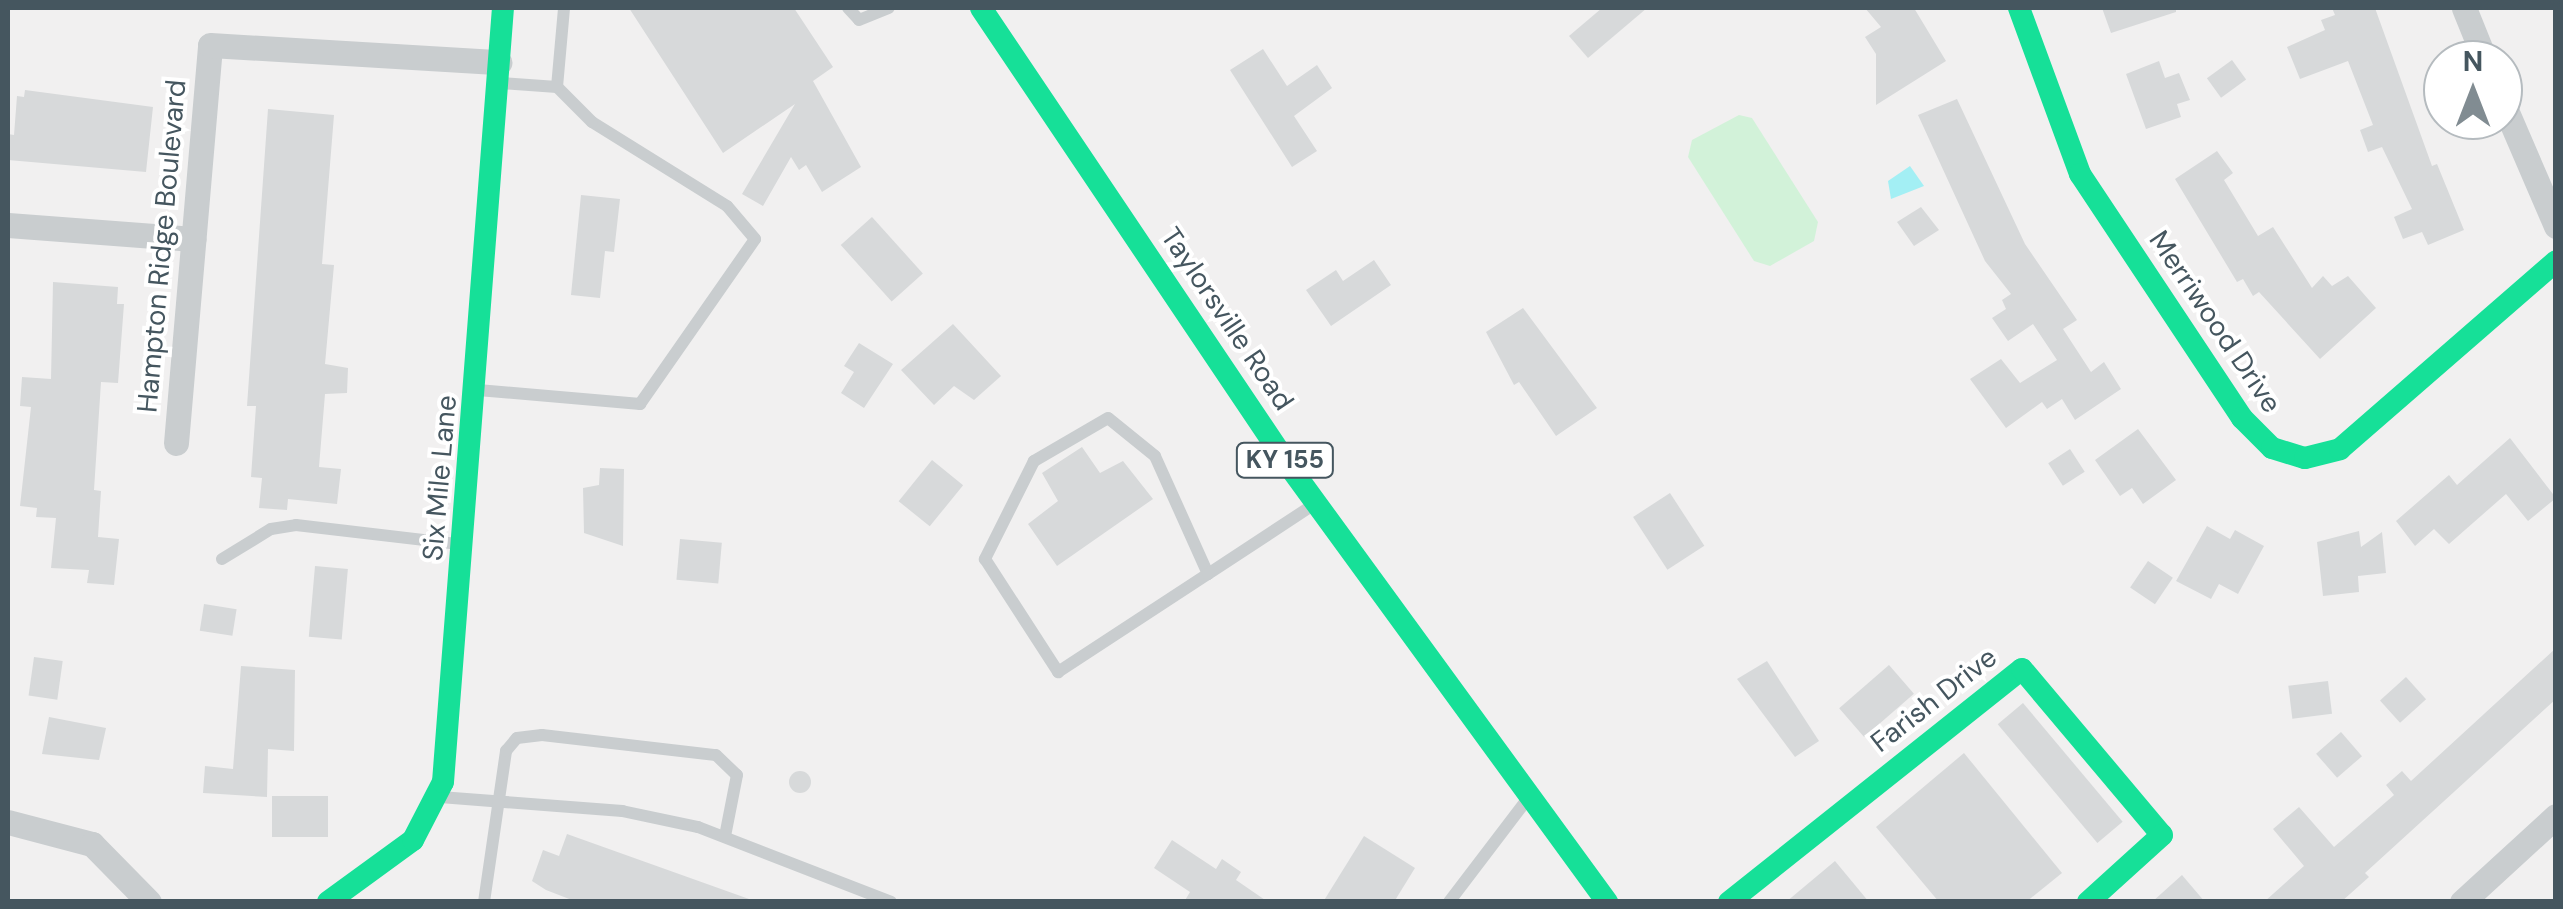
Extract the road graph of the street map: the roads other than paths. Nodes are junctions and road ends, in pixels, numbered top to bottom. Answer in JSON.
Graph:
{"nodes":[{"id":1,"x":504,"y":8,"type":"edge"},
{"id":2,"x":564,"y":8,"type":"edge"},
{"id":3,"x":848,"y":8,"type":"edge"},
{"id":4,"x":889,"y":8,"type":"edge"},
{"id":5,"x":981,"y":8,"type":"edge"},
{"id":6,"x":2019,"y":8,"type":"edge"},
{"id":7,"x":2464,"y":8,"type":"edge"},
{"id":8,"x":2477,"y":40,"type":"edge"},
{"id":9,"x":500,"y":72,"type":"junction"},
{"id":10,"x":557,"y":87,"type":"junction"},
{"id":11,"x":2519,"y":140,"type":"edge"},
{"id":12,"x":8,"y":225,"type":"edge"},
{"id":13,"x":2556,"y":226,"type":"edge"},
{"id":14,"x":193,"y":239,"type":"junction"},
{"id":15,"x":2556,"y":261,"type":"edge"},
{"id":16,"x":478,"y":390,"type":"junction"},
{"id":17,"x":176,"y":443,"type":"dead end"},
{"id":18,"x":1316,"y":504,"type":"junction"},
{"id":19,"x":465,"y":545,"type":"junction"},
{"id":20,"x":222,"y":559,"type":"dead end"},
{"id":21,"x":1208,"y":574,"type":"junction"},
{"id":22,"x":438,"y":796,"type":"junction"},
{"id":23,"x":1528,"y":799,"type":"junction"},
{"id":24,"x":498,"y":803,"type":"junction"},
{"id":25,"x":2556,"y":816,"type":"edge"},
{"id":26,"x":8,"y":822,"type":"edge"},
{"id":27,"x":725,"y":836,"type":"junction"},
{"id":28,"x":148,"y":902,"type":"edge"},
{"id":29,"x":328,"y":902,"type":"edge"},
{"id":30,"x":484,"y":902,"type":"edge"},
{"id":31,"x":891,"y":902,"type":"edge"},
{"id":32,"x":1449,"y":902,"type":"edge"},
{"id":33,"x":1606,"y":902,"type":"edge"},
{"id":34,"x":1729,"y":902,"type":"edge"},
{"id":35,"x":2088,"y":902,"type":"edge"},
{"id":36,"x":2462,"y":902,"type":"edge"}],
"edges":[{"from":1,"to":9,"type":"street","name":"Six Mile Lane"},
{"from":2,"to":10,"type":"lane"},
{"from":3,"to":4,"type":"lane"},
{"from":5,"to":18,"type":"street","name":"Taylorsville Road","number":"KY 155"},
{"from":6,"to":15,"type":"street","name":"Merriwood Drive"},
{"from":7,"to":8,"type":"street"},
{"from":9,"to":10,"type":"lane"},
{"from":9,"to":14,"type":"street","name":"Hampton Ridge Boulevard"},
{"from":9,"to":16,"type":"street","name":"Six Mile Lane"},
{"from":10,"to":16,"type":"lane"},
{"from":11,"to":13,"type":"street"},
{"from":12,"to":14,"type":"street"},
{"from":14,"to":17,"type":"street","name":"Hampton Ridge Boulevard"},
{"from":16,"to":19,"type":"street","name":"Six Mile Lane"},
{"from":18,"to":21,"type":"lane"},
{"from":18,"to":23,"type":"street","name":"Taylorsville Road","number":"KY 155"},
{"from":19,"to":20,"type":"lane"},
{"from":19,"to":22,"type":"street","name":"Six Mile Lane"},
{"from":21,"to":21,"type":"lane"},
{"from":22,"to":24,"type":"lane"},
{"from":22,"to":29,"type":"street","name":"Six Mile Lane"},
{"from":23,"to":32,"type":"lane"},
{"from":23,"to":33,"type":"street","name":"Taylorsville Road","number":"KY 155"},
{"from":24,"to":27,"type":"lane"},
{"from":24,"to":27,"type":"lane"},
{"from":24,"to":30,"type":"lane"},
{"from":25,"to":36,"type":"street"},
{"from":26,"to":28,"type":"street"},
{"from":27,"to":31,"type":"lane"},
{"from":34,"to":35,"type":"street","name":"Farish Drive"}]}
